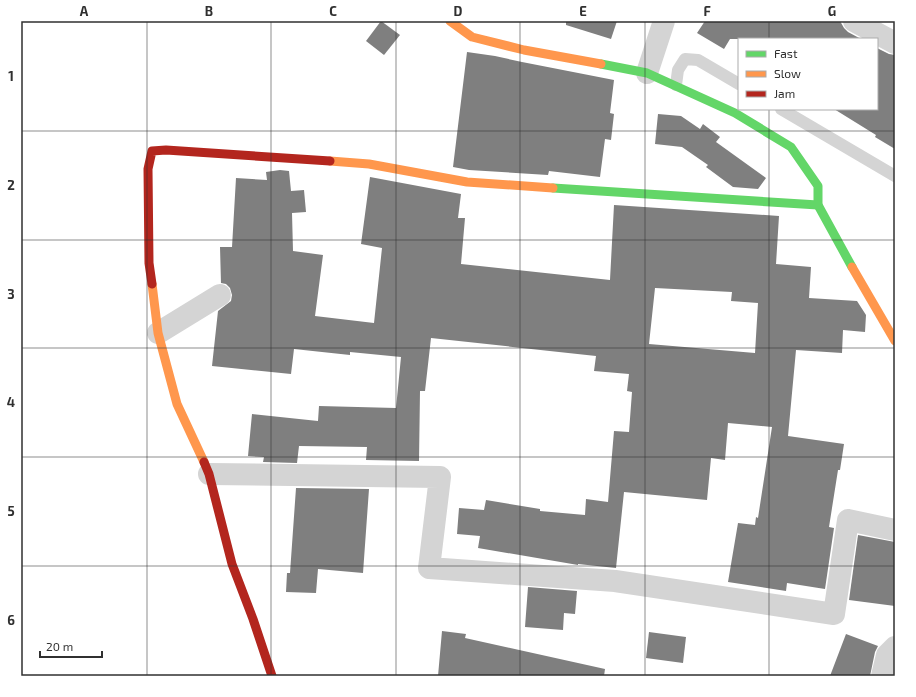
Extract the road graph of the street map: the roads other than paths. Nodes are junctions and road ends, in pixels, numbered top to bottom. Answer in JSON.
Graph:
{"nodes":[{"id":1,"x":450,"y":21,"type":"edge"},
{"id":2,"x":664,"y":21,"type":"edge"},
{"id":3,"x":854,"y":21,"type":"edge"},
{"id":4,"x":895,"y":43,"type":"edge"},
{"id":5,"x":647,"y":73,"type":"junction"},
{"id":6,"x":738,"y":83,"type":"edge"},
{"id":7,"x":676,"y":85,"type":"junction"},
{"id":8,"x":783,"y":110,"type":"edge"},
{"id":9,"x":895,"y":176,"type":"edge"},
{"id":10,"x":818,"y":205,"type":"junction"},
{"id":11,"x":220,"y":295,"type":"dead end"},
{"id":12,"x":158,"y":332,"type":"junction"},
{"id":13,"x":894,"y":333,"type":"edge"},
{"id":14,"x":209,"y":474,"type":"junction"},
{"id":15,"x":895,"y":530,"type":"edge"},
{"id":16,"x":895,"y":647,"type":"edge"},
{"id":17,"x":272,"y":676,"type":"edge"},
{"id":18,"x":882,"y":676,"type":"edge"}],
"edges":[{"from":1,"to":5,"type":"street"},
{"from":2,"to":5,"type":"street"},
{"from":3,"to":4,"type":"street"},
{"from":5,"to":7,"type":"street"},
{"from":6,"to":7,"type":"lane"},
{"from":7,"to":10,"type":"street"},
{"from":8,"to":9,"type":"lane"},
{"from":10,"to":12,"type":"street"},
{"from":10,"to":13,"type":"street"},
{"from":11,"to":12,"type":"street"},
{"from":12,"to":14,"type":"street"},
{"from":14,"to":15,"type":"street"},
{"from":14,"to":17,"type":"street"},
{"from":16,"to":18,"type":"street"}]}
